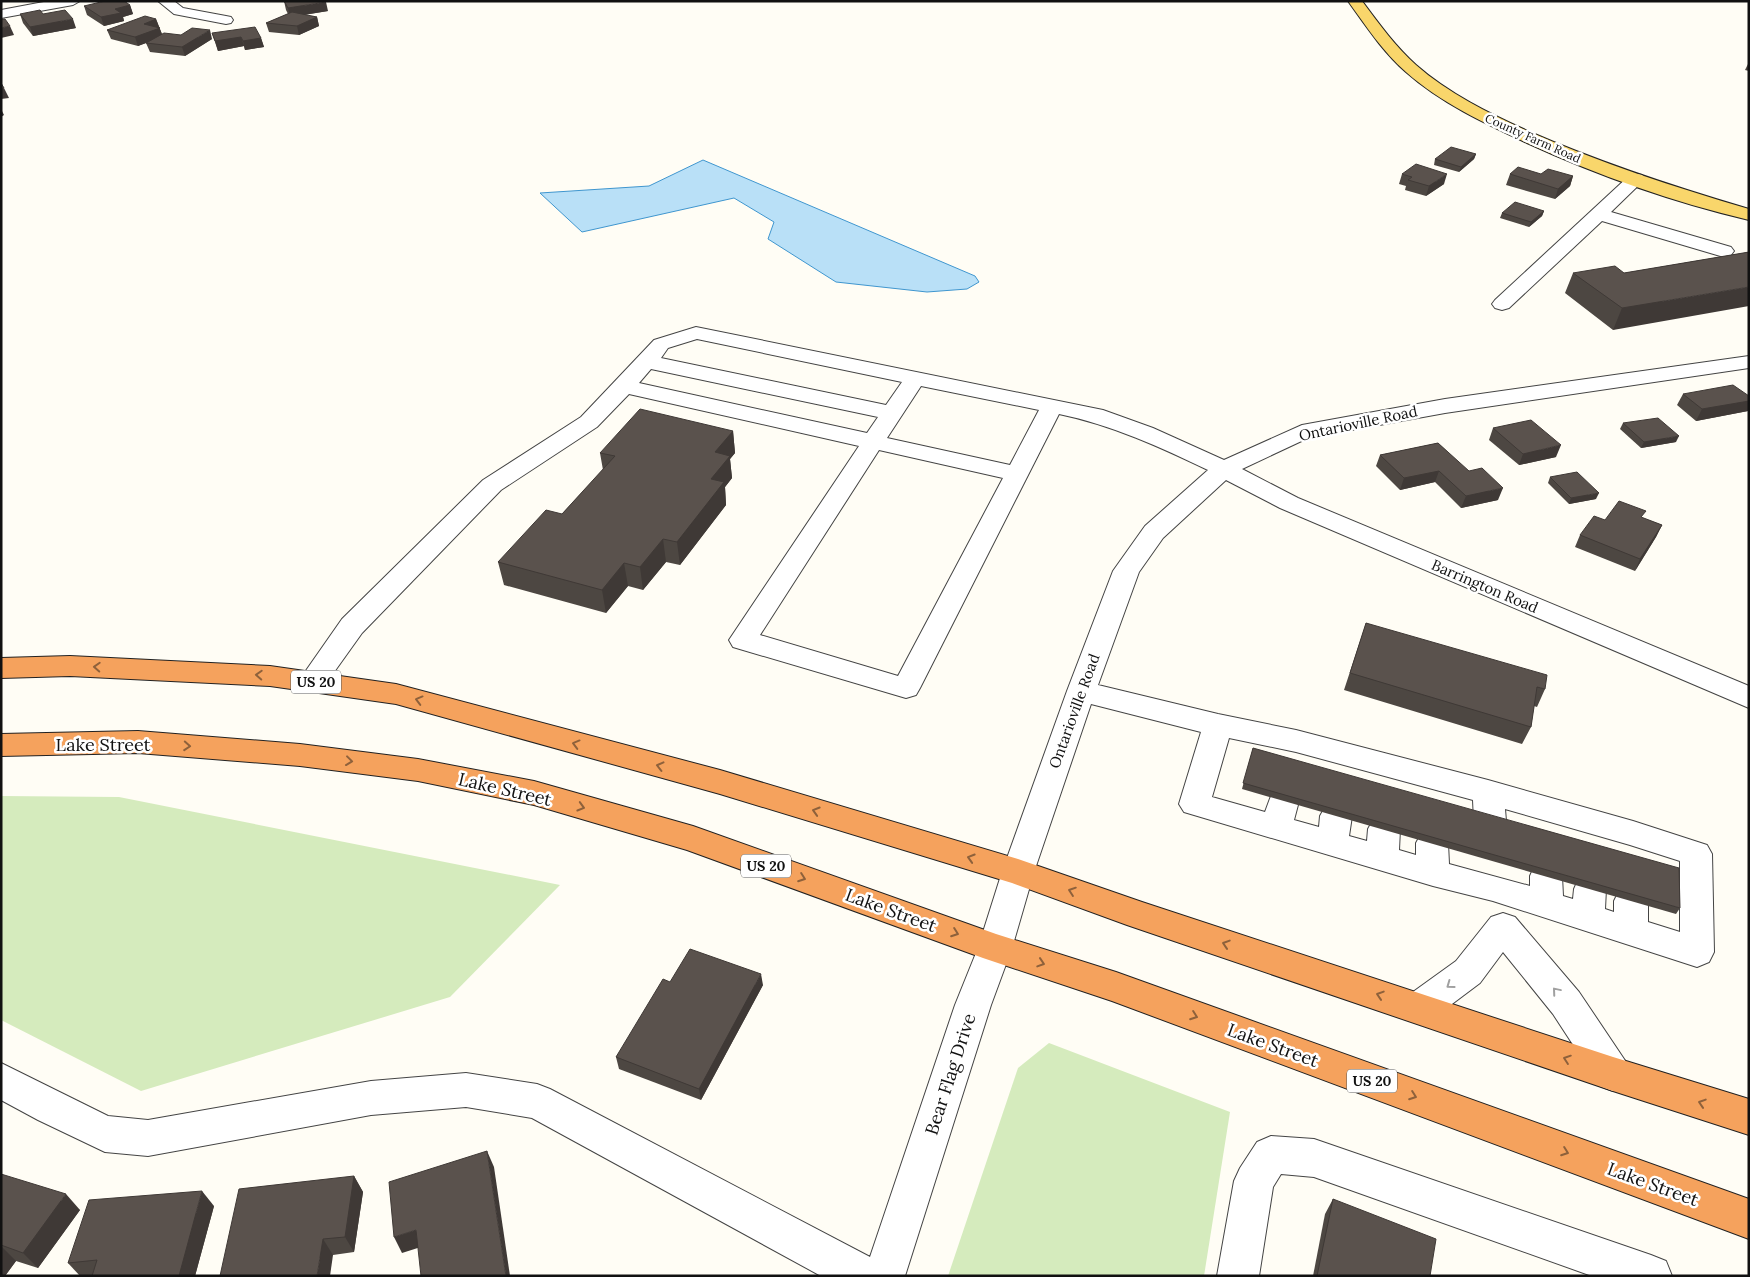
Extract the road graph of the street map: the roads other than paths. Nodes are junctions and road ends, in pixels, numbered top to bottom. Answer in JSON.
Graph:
{"nodes":[{"id":1,"x":73,"y":1,"type":"edge"},
{"id":2,"x":165,"y":1,"type":"edge"},
{"id":3,"x":1355,"y":1,"type":"edge"},
{"id":4,"x":1,"y":14,"type":"edge"},
{"id":5,"x":226,"y":20,"type":"dead end"},
{"id":6,"x":1636,"y":180,"type":"junction"},
{"id":7,"x":1599,"y":214,"type":"junction"},
{"id":8,"x":1749,"y":215,"type":"edge"},
{"id":9,"x":1724,"y":251,"type":"dead end"},
{"id":10,"x":1502,"y":304,"type":"dead end"},
{"id":11,"x":646,"y":360,"type":"junction"},
{"id":12,"x":1749,"y":362,"type":"edge"},
{"id":13,"x":915,"y":378,"type":"junction"},
{"id":14,"x":624,"y":386,"type":"junction"},
{"id":15,"x":1052,"y":406,"type":"junction"},
{"id":16,"x":892,"y":413,"type":"junction"},
{"id":17,"x":873,"y":442,"type":"junction"},
{"id":18,"x":1225,"y":468,"type":"junction"},
{"id":19,"x":1017,"y":474,"type":"junction"},
{"id":20,"x":1,"y":668,"type":"edge"},
{"id":21,"x":312,"y":682,"type":"junction"},
{"id":22,"x":1081,"y":691,"type":"junction"},
{"id":23,"x":1749,"y":698,"type":"edge"},
{"id":24,"x":1218,"y":725,"type":"junction"},
{"id":25,"x":1,"y":745,"type":"edge"},
{"id":26,"x":1018,"y":872,"type":"junction"},
{"id":27,"x":1492,"y":874,"type":"junction"},
{"id":28,"x":1503,"y":927,"type":"junction"},
{"id":29,"x":994,"y":948,"type":"junction"},
{"id":30,"x":1419,"y":1008,"type":"junction"},
{"id":31,"x":1613,"y":1074,"type":"junction"},
{"id":32,"x":1,"y":1080,"type":"edge"},
{"id":33,"x":1749,"y":1117,"type":"edge"},
{"id":34,"x":1749,"y":1220,"type":"edge"},
{"id":35,"x":863,"y":1276,"type":"edge"},
{"id":36,"x":884,"y":1276,"type":"edge"},
{"id":37,"x":1238,"y":1276,"type":"edge"},
{"id":38,"x":1651,"y":1276,"type":"edge"}],
"edges":[{"from":1,"to":4,"type":"street"},
{"from":2,"to":5,"type":"street"},
{"from":3,"to":6,"type":"main road","name":"County Farm Road"},
{"from":6,"to":7,"type":"street"},
{"from":6,"to":8,"type":"main road","name":"County Farm Road"},
{"from":7,"to":9,"type":"street"},
{"from":7,"to":10,"type":"street"},
{"from":11,"to":13,"type":"street","name":"Barrington Road"},
{"from":11,"to":14,"type":"street","name":"Barrington Road"},
{"from":11,"to":16,"type":"street"},
{"from":12,"to":18,"type":"street","name":"Ontarioville Road"},
{"from":13,"to":15,"type":"street","name":"Barrington Road"},
{"from":13,"to":16,"type":"street"},
{"from":14,"to":17,"type":"street"},
{"from":14,"to":21,"type":"street","name":"Barrington Road"},
{"from":15,"to":18,"type":"street","name":"Barrington Road"},
{"from":15,"to":19,"type":"street"},
{"from":16,"to":17,"type":"street"},
{"from":17,"to":19,"type":"street"},
{"from":17,"to":19,"type":"street"},
{"from":18,"to":22,"type":"street","name":"Ontarioville Road"},
{"from":18,"to":23,"type":"street","name":"Barrington Road"},
{"from":21,"to":20,"type":"highway","number":"US 20","one_way":true},
{"from":26,"to":21,"type":"highway","number":"US 20","one_way":true},
{"from":22,"to":24,"type":"street"},
{"from":22,"to":26,"type":"street","name":"Ontarioville Road"},
{"from":24,"to":27,"type":"street"},
{"from":24,"to":27,"type":"street"},
{"from":25,"to":29,"type":"highway","name":"Lake Street","number":"US 20","one_way":true},
{"from":26,"to":29,"type":"street","name":"Bear Flag Drive"},
{"from":30,"to":26,"type":"highway","number":"US 20","one_way":true},
{"from":27,"to":28,"type":"street"},
{"from":28,"to":30,"type":"street","one_way":true},
{"from":31,"to":28,"type":"street","one_way":true},
{"from":29,"to":34,"type":"highway","name":"Lake Street","number":"US 20","one_way":true},
{"from":29,"to":36,"type":"street","name":"Bear Flag Drive"},
{"from":31,"to":30,"type":"highway","number":"US 20","one_way":true},
{"from":33,"to":31,"type":"highway","number":"US 20","one_way":true},
{"from":32,"to":35,"type":"street"},
{"from":37,"to":38,"type":"street"}]}
